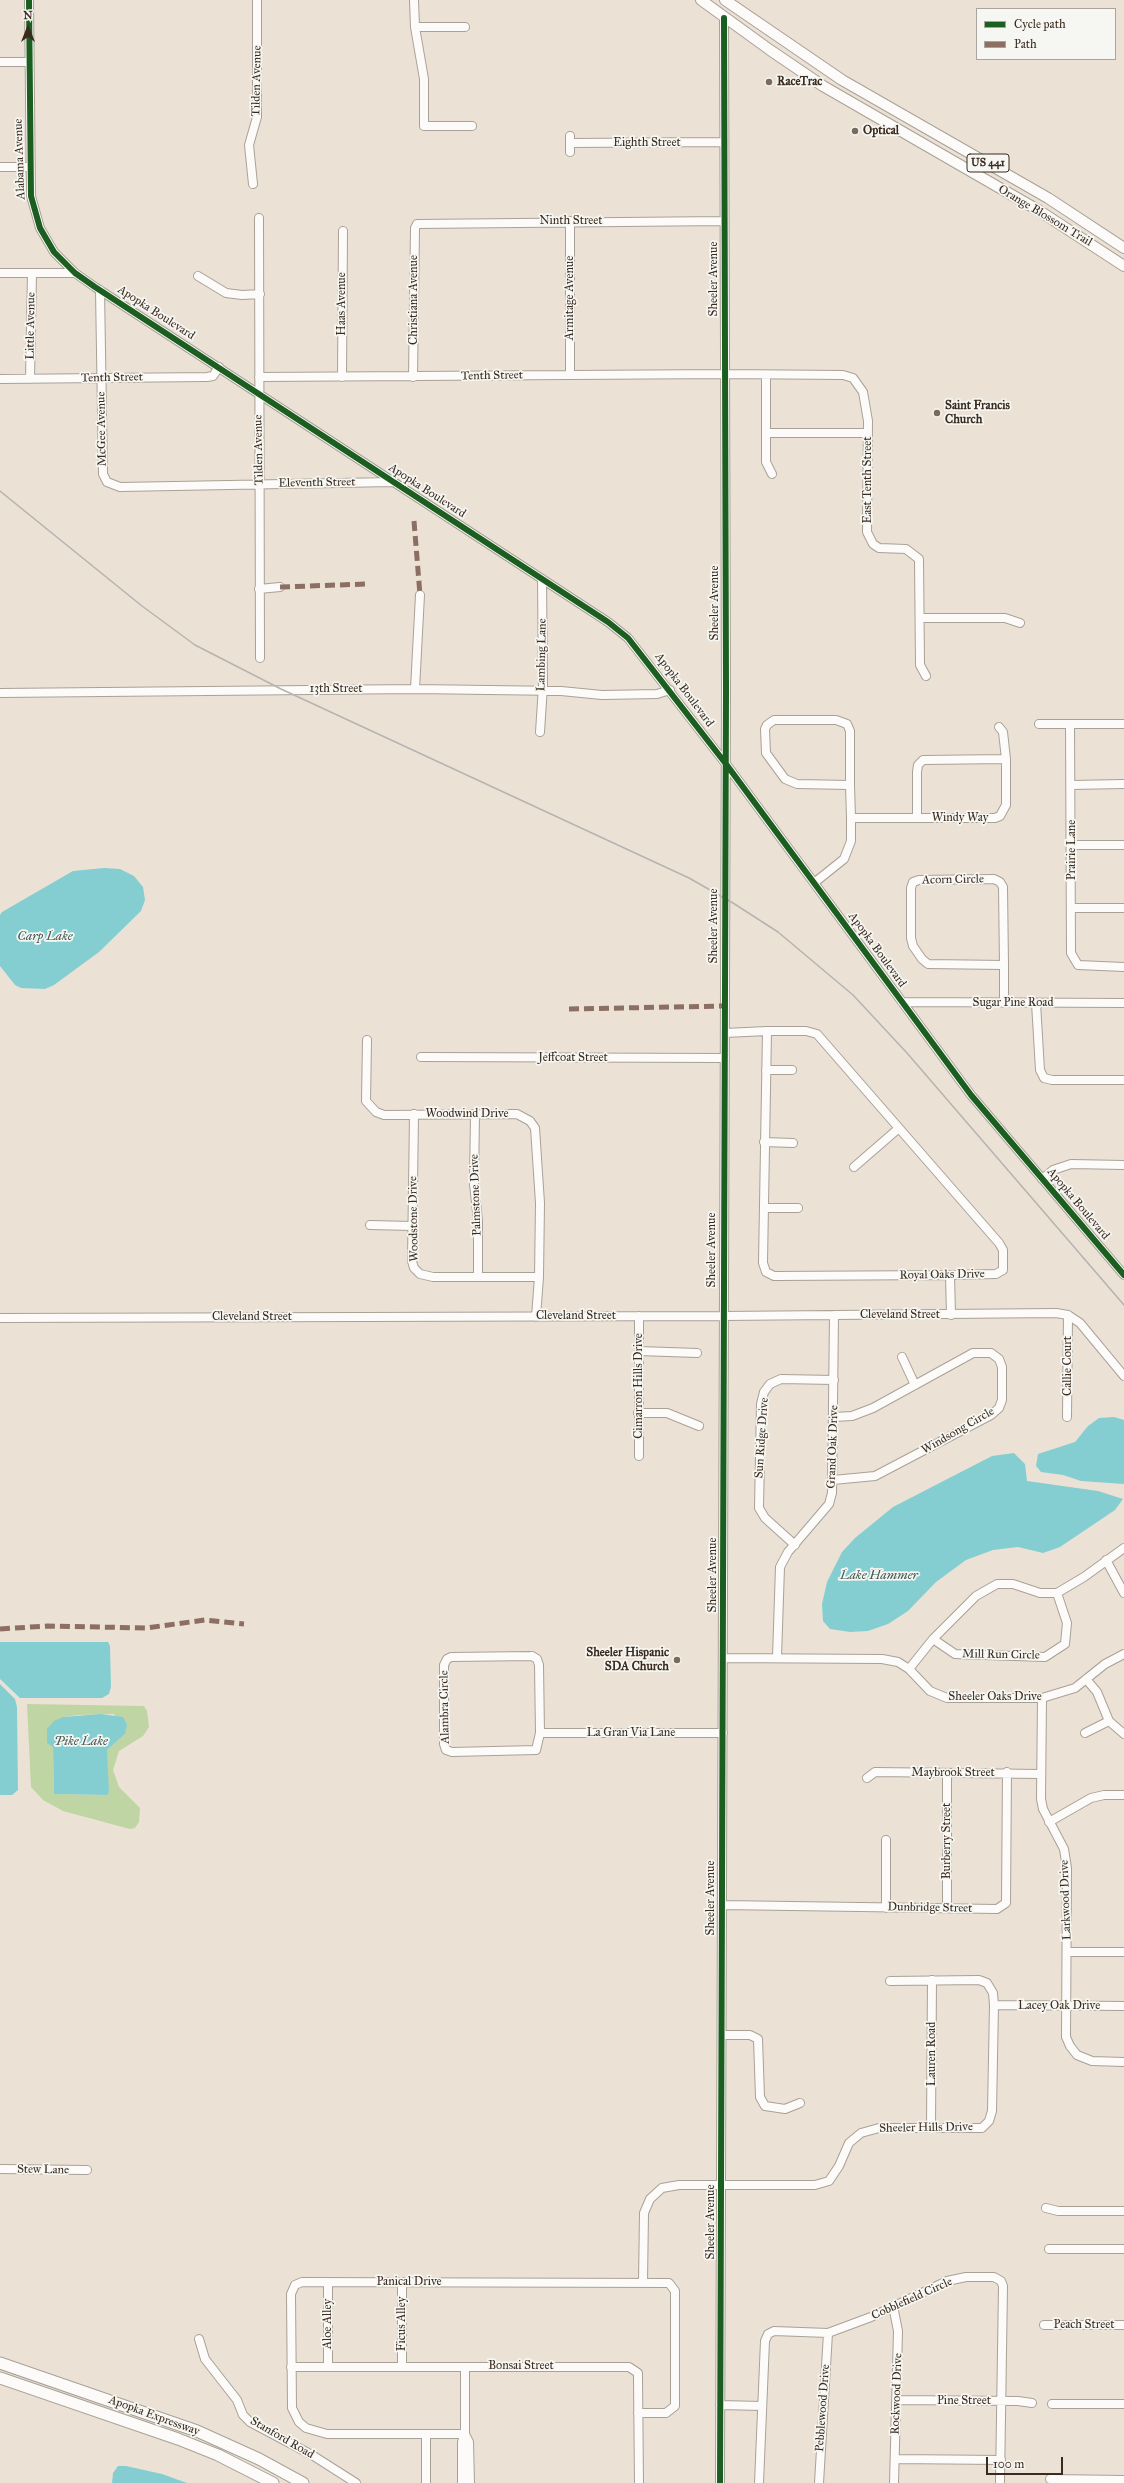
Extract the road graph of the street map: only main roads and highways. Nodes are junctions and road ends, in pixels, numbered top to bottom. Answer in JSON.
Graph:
{"nodes":[{"id":1,"x":701,"y":0,"type":"edge"},
{"id":2,"x":725,"y":0,"type":"edge"},
{"id":3,"x":724,"y":18,"type":"junction"},
{"id":4,"x":797,"y":69,"type":"junction"},
{"id":5,"x":825,"y":69,"type":"junction"},
{"id":6,"x":842,"y":80,"type":"junction"},
{"id":7,"x":816,"y":82,"type":"junction"},
{"id":8,"x":938,"y":135,"type":"junction"},
{"id":9,"x":932,"y":149,"type":"junction"},
{"id":10,"x":1018,"y":181,"type":"junction"},
{"id":11,"x":1011,"y":194,"type":"junction"},
{"id":12,"x":1124,"y":248,"type":"edge"},
{"id":13,"x":1124,"y":266,"type":"edge"},
{"id":14,"x":0,"y":2362,"type":"edge"},
{"id":15,"x":0,"y":2378,"type":"edge"},
{"id":16,"x":273,"y":2483,"type":"edge"},
{"id":17,"x":303,"y":2483,"type":"edge"}],
"edges":[{"from":1,"to":3,"type":"main road","name":"Orange Blossom Trail","number":"US 441"},
{"from":2,"to":3,"type":"main road","name":"Sheeler Avenue"},
{"from":2,"to":5,"type":"main road","name":"Orange Blossom Trail","number":"US 441"},
{"from":3,"to":4,"type":"main road","name":"Orange Blossom Trail","number":"US 441"},
{"from":4,"to":5,"type":"main road"},
{"from":4,"to":7,"type":"main road","name":"Orange Blossom Trail","number":"US 441"},
{"from":5,"to":6,"type":"main road","name":"Orange Blossom Trail","number":"US 441"},
{"from":6,"to":7,"type":"main road"},
{"from":6,"to":8,"type":"main road","name":"Orange Blossom Trail","number":"US 441"},
{"from":7,"to":9,"type":"main road","name":"Orange Blossom Trail","number":"US 441"},
{"from":8,"to":9,"type":"main road"},
{"from":8,"to":10,"type":"main road","name":"Orange Blossom Trail","number":"US 441"},
{"from":9,"to":11,"type":"main road","name":"Orange Blossom Trail","number":"US 441"},
{"from":10,"to":11,"type":"main road"},
{"from":10,"to":12,"type":"main road","name":"Orange Blossom Trail","number":"US 441"},
{"from":11,"to":13,"type":"main road","name":"Orange Blossom Trail","number":"US 441"},
{"from":14,"to":17,"type":"highway","name":"Apopka Expressway"},
{"from":15,"to":16,"type":"highway","name":"Apopka Expressway"}]}
